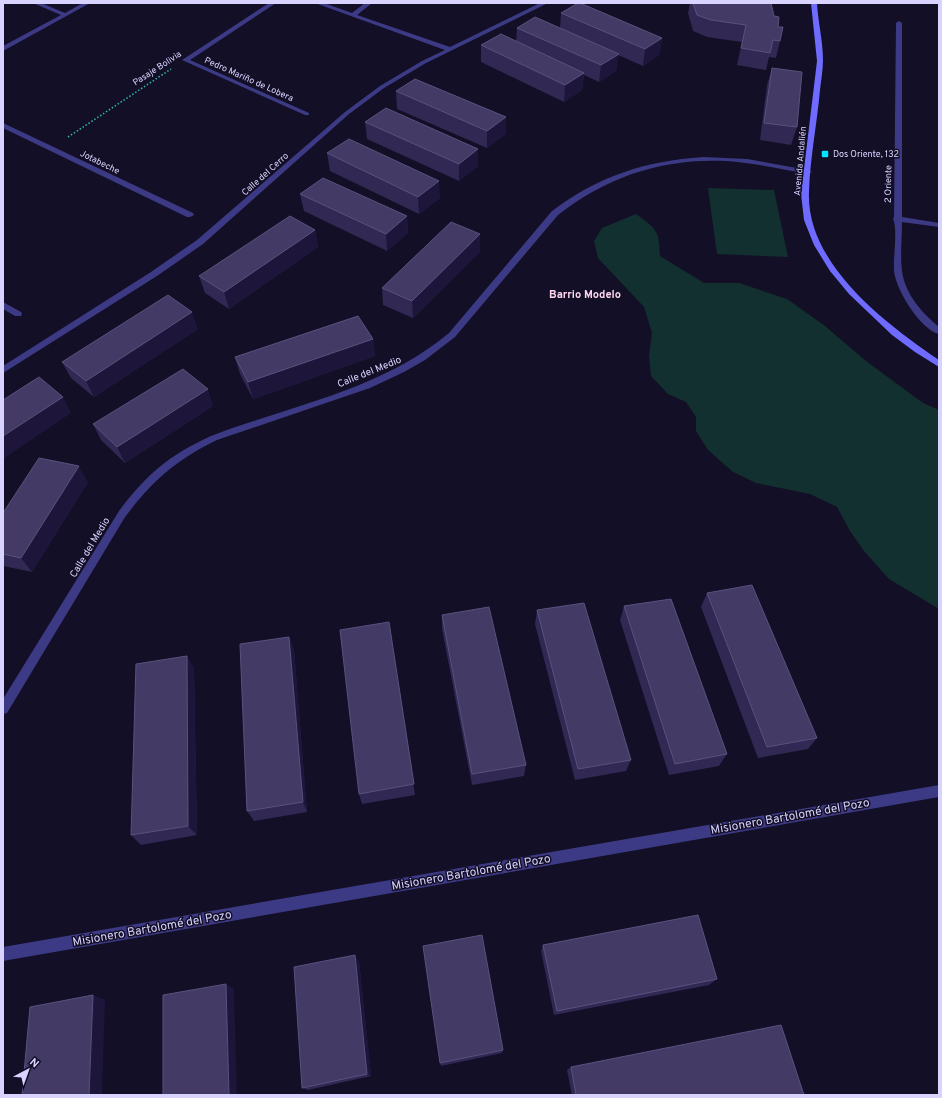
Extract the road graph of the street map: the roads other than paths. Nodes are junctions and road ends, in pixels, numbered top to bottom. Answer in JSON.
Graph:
{"nodes":[{"id":1,"x":36,"y":3,"type":"edge"},
{"id":2,"x":87,"y":3,"type":"edge"},
{"id":3,"x":273,"y":3,"type":"edge"},
{"id":4,"x":318,"y":3,"type":"edge"},
{"id":5,"x":369,"y":3,"type":"edge"},
{"id":6,"x":545,"y":3,"type":"edge"},
{"id":7,"x":814,"y":3,"type":"edge"},
{"id":8,"x":66,"y":15,"type":"junction"},
{"id":9,"x":353,"y":15,"type":"junction"},
{"id":10,"x":899,"y":23,"type":"dead end"},
{"id":11,"x":3,"y":49,"type":"edge"},
{"id":12,"x":448,"y":49,"type":"junction"},
{"id":13,"x":185,"y":60,"type":"joint"},
{"id":14,"x":307,"y":114,"type":"dead end"},
{"id":15,"x":3,"y":125,"type":"edge"},
{"id":16,"x":808,"y":172,"type":"junction"},
{"id":17,"x":190,"y":215,"type":"dead end"},
{"id":18,"x":897,"y":218,"type":"junction"},
{"id":19,"x":939,"y":225,"type":"edge"},
{"id":20,"x":3,"y":305,"type":"edge"},
{"id":21,"x":18,"y":314,"type":"dead end"},
{"id":22,"x":939,"y":332,"type":"edge"},
{"id":23,"x":939,"y":364,"type":"edge"},
{"id":24,"x":3,"y":370,"type":"edge"},
{"id":25,"x":3,"y":709,"type":"edge"},
{"id":26,"x":939,"y":790,"type":"edge"},
{"id":27,"x":3,"y":954,"type":"edge"}],
"edges":[{"from":1,"to":8,"type":"street"},
{"from":2,"to":8,"type":"street"},
{"from":3,"to":13,"type":"street","name":"Pasaje Bolivia"},
{"from":4,"to":9,"type":"street"},
{"from":5,"to":9,"type":"street"},
{"from":6,"to":12,"type":"street","name":"Calle del Cerro"},
{"from":7,"to":16,"type":"main road","name":"Avenida Andalién"},
{"from":8,"to":11,"type":"street"},
{"from":9,"to":12,"type":"street"},
{"from":10,"to":18,"type":"street","name":"2 Oriente"},
{"from":12,"to":24,"type":"street","name":"Calle del Cerro"},
{"from":13,"to":14,"type":"street","name":"Pedro Mariño de Lobera"},
{"from":15,"to":17,"type":"street","name":"Jotabeche"},
{"from":16,"to":23,"type":"main road","name":"Avenida Andalién"},
{"from":16,"to":25,"type":"street","name":"Calle del Medio"},
{"from":18,"to":19,"type":"street"},
{"from":18,"to":22,"type":"street","name":"2 Oriente"},
{"from":20,"to":21,"type":"street"},
{"from":26,"to":27,"type":"street","name":"Misionero Bartolomé del Pozo"}]}
